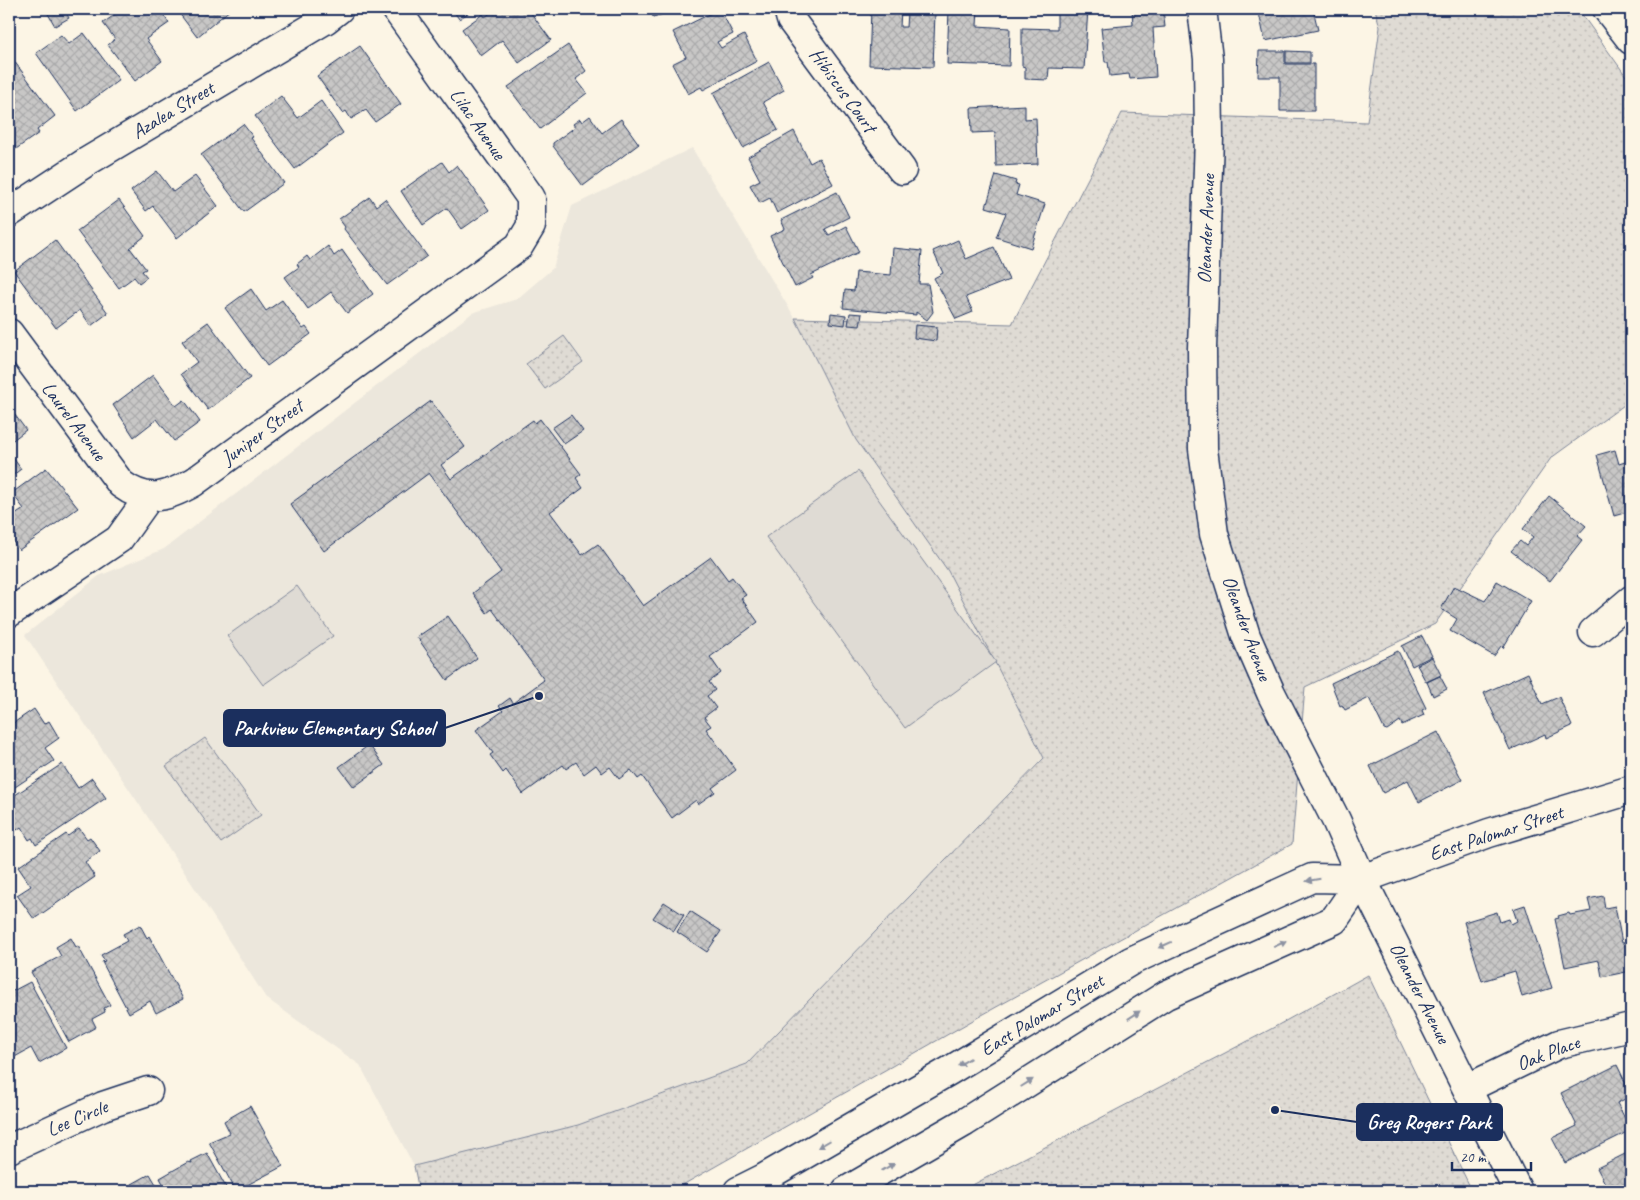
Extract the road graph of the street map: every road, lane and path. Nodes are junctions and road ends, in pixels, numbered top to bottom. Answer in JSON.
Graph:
{"nodes":[{"id":1,"x":339,"y":9,"type":"edge"},
{"id":2,"x":396,"y":9,"type":"edge"},
{"id":3,"x":788,"y":9,"type":"edge"},
{"id":4,"x":1202,"y":9,"type":"edge"},
{"id":5,"x":1607,"y":9,"type":"edge"},
{"id":6,"x":1631,"y":40,"type":"edge"},
{"id":7,"x":902,"y":170,"type":"dead end"},
{"id":8,"x":9,"y":214,"type":"edge"},
{"id":9,"x":520,"y":246,"type":"joint"},
{"id":10,"x":9,"y":333,"type":"edge"},
{"id":11,"x":149,"y":497,"type":"junction"},
{"id":12,"x":1631,"y":600,"type":"edge"},
{"id":13,"x":9,"y":613,"type":"edge"},
{"id":14,"x":1593,"y":632,"type":"dead end"},
{"id":15,"x":1631,"y":790,"type":"edge"},
{"id":16,"x":1362,"y":880,"type":"junction"},
{"id":17,"x":1631,"y":1027,"type":"edge"},
{"id":18,"x":1468,"y":1088,"type":"junction"},
{"id":19,"x":148,"y":1091,"type":"dead end"},
{"id":20,"x":9,"y":1149,"type":"edge"},
{"id":21,"x":738,"y":1191,"type":"edge"},
{"id":22,"x":846,"y":1191,"type":"edge"},
{"id":23,"x":1518,"y":1191,"type":"edge"}],
"edges":[{"from":1,"to":8,"type":"street","name":"Azalea Street"},
{"from":2,"to":9,"type":"street","name":"Lilac Avenue"},
{"from":3,"to":7,"type":"street","name":"Hibiscus Court"},
{"from":4,"to":16,"type":"street","name":"Oleander Avenue"},
{"from":5,"to":6,"type":"street"},
{"from":9,"to":11,"type":"street","name":"Juniper Street"},
{"from":10,"to":11,"type":"street","name":"Laurel Avenue"},
{"from":11,"to":13,"type":"street"},
{"from":12,"to":14,"type":"street"},
{"from":15,"to":16,"type":"street","name":"East Palomar Street"},
{"from":16,"to":18,"type":"street","name":"Oleander Avenue"},
{"from":16,"to":21,"type":"street","name":"East Palomar Street","one_way":true},
{"from":22,"to":16,"type":"street","one_way":true},
{"from":17,"to":18,"type":"street","name":"Oak Place"},
{"from":18,"to":23,"type":"street","name":"Oleander Avenue"},
{"from":19,"to":20,"type":"street","name":"Lee Circle"}]}
